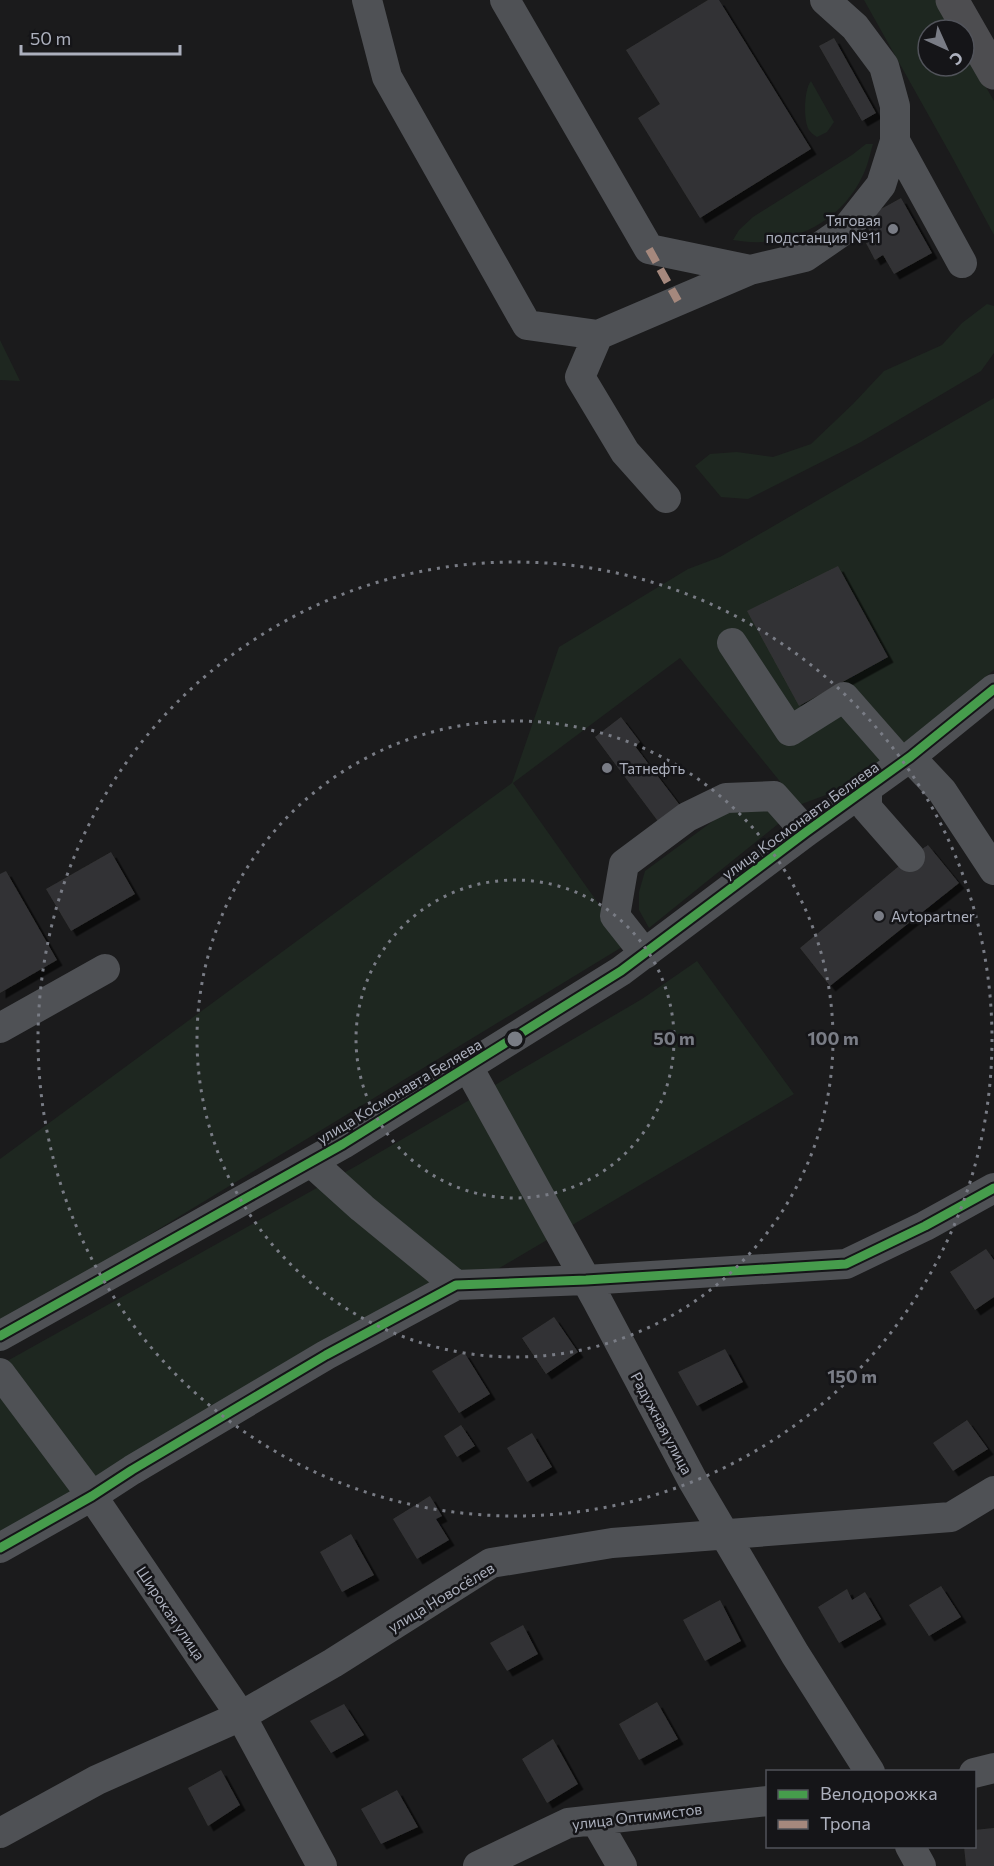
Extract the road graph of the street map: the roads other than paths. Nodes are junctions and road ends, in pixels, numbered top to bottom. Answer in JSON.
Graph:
{"nodes":[{"id":1,"x":367,"y":0,"type":"edge"},
{"id":2,"x":505,"y":0,"type":"edge"},
{"id":3,"x":825,"y":0,"type":"edge"},
{"id":4,"x":952,"y":0,"type":"edge"},
{"id":5,"x":989,"y":54,"type":"edge"},
{"id":6,"x":895,"y":141,"type":"junction"},
{"id":7,"x":962,"y":263,"type":"dead end"},
{"id":8,"x":750,"y":270,"type":"junction"},
{"id":9,"x":598,"y":335,"type":"junction"},
{"id":10,"x":666,"y":498,"type":"dead end"},
{"id":11,"x":732,"y":643,"type":"dead end"},
{"id":12,"x":994,"y":689,"type":"edge"},
{"id":13,"x":906,"y":760,"type":"junction"},
{"id":14,"x":867,"y":789,"type":"junction"},
{"id":15,"x":806,"y":832,"type":"junction"},
{"id":16,"x":910,"y":857,"type":"dead end"},
{"id":17,"x":994,"y":870,"type":"edge"},
{"id":18,"x":645,"y":954,"type":"junction"},
{"id":19,"x":105,"y":969,"type":"dead end"},
{"id":20,"x":0,"y":1028,"type":"edge"},
{"id":21,"x":468,"y":1067,"type":"junction"},
{"id":22,"x":311,"y":1162,"type":"junction"},
{"id":23,"x":994,"y":1188,"type":"edge"},
{"id":24,"x":586,"y":1280,"type":"junction"},
{"id":25,"x":456,"y":1285,"type":"junction"},
{"id":26,"x":0,"y":1336,"type":"edge"},
{"id":27,"x":0,"y":1372,"type":"edge"},
{"id":28,"x":994,"y":1491,"type":"edge"},
{"id":29,"x":92,"y":1496,"type":"junction"},
{"id":30,"x":724,"y":1533,"type":"junction"},
{"id":31,"x":0,"y":1548,"type":"edge"},
{"id":32,"x":241,"y":1716,"type":"junction"},
{"id":33,"x":994,"y":1768,"type":"edge"},
{"id":34,"x":869,"y":1770,"type":"edge"},
{"id":35,"x":976,"y":1773,"type":"edge"},
{"id":36,"x":766,"y":1801,"type":"edge"},
{"id":37,"x":596,"y":1821,"type":"junction"},
{"id":38,"x":0,"y":1833,"type":"edge"},
{"id":39,"x":911,"y":1848,"type":"edge"},
{"id":40,"x":322,"y":1866,"type":"edge"},
{"id":41,"x":478,"y":1866,"type":"edge"},
{"id":42,"x":622,"y":1866,"type":"edge"},
{"id":43,"x":921,"y":1866,"type":"edge"}],
"edges":[{"from":1,"to":9,"type":"street"},
{"from":2,"to":8,"type":"street"},
{"from":3,"to":6,"type":"street"},
{"from":4,"to":5,"type":"main road"},
{"from":6,"to":7,"type":"street"},
{"from":6,"to":8,"type":"street"},
{"from":8,"to":9,"type":"street"},
{"from":9,"to":10,"type":"street"},
{"from":11,"to":13,"type":"street"},
{"from":12,"to":13,"type":"street","name":"улица Космонавта Беляева"},
{"from":13,"to":14,"type":"street","name":"улица Космонавта Беляева"},
{"from":13,"to":17,"type":"street"},
{"from":14,"to":15,"type":"street","name":"улица Космонавта Беляева"},
{"from":14,"to":16,"type":"street"},
{"from":15,"to":18,"type":"street","name":"улица Космонавта Беляева"},
{"from":15,"to":18,"type":"street"},
{"from":18,"to":21,"type":"street","name":"улица Космонавта Беляева"},
{"from":19,"to":20,"type":"street"},
{"from":21,"to":22,"type":"street","name":"улица Космонавта Беляева"},
{"from":21,"to":24,"type":"street","name":"Радужная улица"},
{"from":22,"to":25,"type":"street"},
{"from":22,"to":26,"type":"street","name":"улица Космонавта Беляева"},
{"from":23,"to":24,"type":"street"},
{"from":24,"to":25,"type":"street"},
{"from":24,"to":30,"type":"street","name":"Радужная улица"},
{"from":25,"to":29,"type":"street"},
{"from":27,"to":29,"type":"street","name":"Широкая улица"},
{"from":28,"to":30,"type":"street","name":"улица Новосёлев"},
{"from":29,"to":31,"type":"street"},
{"from":29,"to":32,"type":"street","name":"Широкая улица"},
{"from":30,"to":32,"type":"street","name":"улица Новосёлев"},
{"from":30,"to":34,"type":"street","name":"Радужная улица"},
{"from":32,"to":38,"type":"street","name":"улица Новосёлев"},
{"from":32,"to":40,"type":"street","name":"Широкая улица"},
{"from":33,"to":35,"type":"street"},
{"from":36,"to":37,"type":"street","name":"улица Оптимистов"},
{"from":37,"to":41,"type":"street","name":"улица Оптимистов"},
{"from":37,"to":42,"type":"street"},
{"from":39,"to":43,"type":"street"}]}
